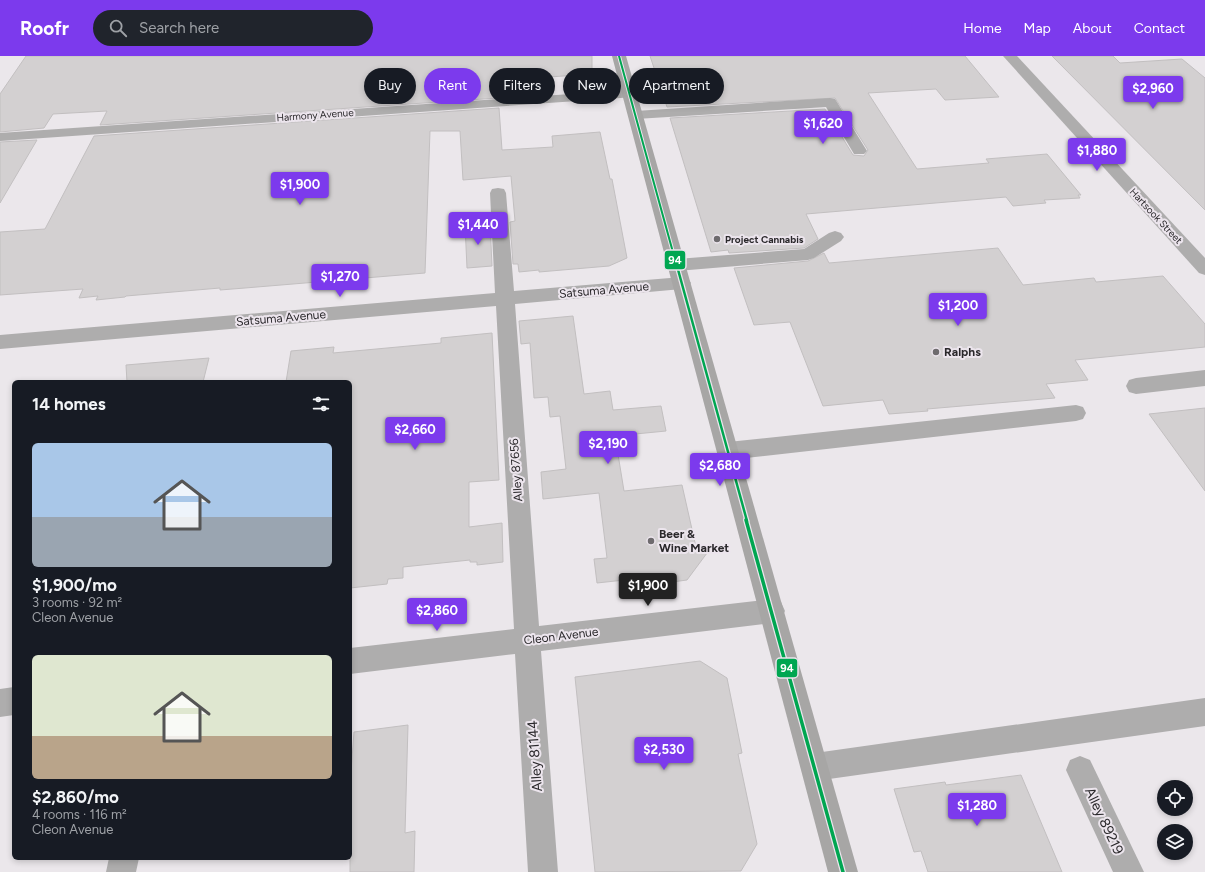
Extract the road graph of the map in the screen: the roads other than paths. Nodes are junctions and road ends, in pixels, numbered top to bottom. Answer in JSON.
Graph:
{"nodes":[{"id":1,"x":619,"y":56,"type":"edge"},
{"id":2,"x":1010,"y":56,"type":"edge"},
{"id":3,"x":629,"y":91,"type":"edge"},
{"id":4,"x":629,"y":94,"type":"edge"},
{"id":5,"x":633,"y":104,"type":"edge"},
{"id":6,"x":636,"y":115,"type":"junction"},
{"id":7,"x":0,"y":137,"type":"edge"},
{"id":8,"x":859,"y":151,"type":"dead end"},
{"id":9,"x":498,"y":194,"type":"dead end"},
{"id":10,"x":835,"y":237,"type":"dead end"},
{"id":11,"x":1205,"y":269,"type":"edge"},
{"id":12,"x":679,"y":274,"type":"junction"},
{"id":13,"x":504,"y":299,"type":"junction"},
{"id":14,"x":0,"y":342,"type":"edge"},
{"id":15,"x":1205,"y":378,"type":"edge"},
{"id":16,"x":1136,"y":386,"type":"dead end"},
{"id":17,"x":1076,"y":413,"type":"dead end"},
{"id":18,"x":728,"y":451,"type":"junction"},
{"id":19,"x":772,"y":611,"type":"junction"},
{"id":20,"x":528,"y":640,"type":"junction"},
{"id":21,"x":352,"y":661,"type":"edge"},
{"id":22,"x":12,"y":701,"type":"edge"},
{"id":23,"x":0,"y":703,"type":"edge"},
{"id":24,"x":1205,"y":712,"type":"edge"},
{"id":25,"x":815,"y":767,"type":"junction"},
{"id":26,"x":1080,"y":770,"type":"dead end"},
{"id":27,"x":124,"y":860,"type":"edge"},
{"id":28,"x":121,"y":872,"type":"edge"},
{"id":29,"x":542,"y":872,"type":"edge"},
{"id":30,"x":843,"y":872,"type":"edge"},
{"id":31,"x":1129,"y":872,"type":"edge"}],
"edges":[{"from":1,"to":3,"type":"main road"},
{"from":2,"to":11,"type":"street","name":"Hartsook Street"},
{"from":4,"to":7,"type":"street","name":"Harmony Avenue"},
{"from":5,"to":6,"type":"main road"},
{"from":6,"to":8,"type":"street"},
{"from":6,"to":12,"type":"main road"},
{"from":9,"to":13,"type":"street","name":"Alley 87656"},
{"from":10,"to":12,"type":"street","name":"Satsuma Avenue"},
{"from":12,"to":13,"type":"street","name":"Satsuma Avenue"},
{"from":12,"to":18,"type":"main road"},
{"from":13,"to":14,"type":"street","name":"Satsuma Avenue"},
{"from":13,"to":20,"type":"street","name":"Alley 87656"},
{"from":15,"to":16,"type":"street"},
{"from":17,"to":18,"type":"street"},
{"from":18,"to":19,"type":"main road"},
{"from":19,"to":20,"type":"street","name":"Cleon Avenue"},
{"from":19,"to":25,"type":"main road"},
{"from":20,"to":21,"type":"street","name":"Cleon Avenue"},
{"from":20,"to":29,"type":"street","name":"Alley 81144"},
{"from":22,"to":23,"type":"street"},
{"from":24,"to":25,"type":"street"},
{"from":25,"to":30,"type":"main road"},
{"from":26,"to":31,"type":"street","name":"Alley 89219"},
{"from":27,"to":28,"type":"street"}]}
